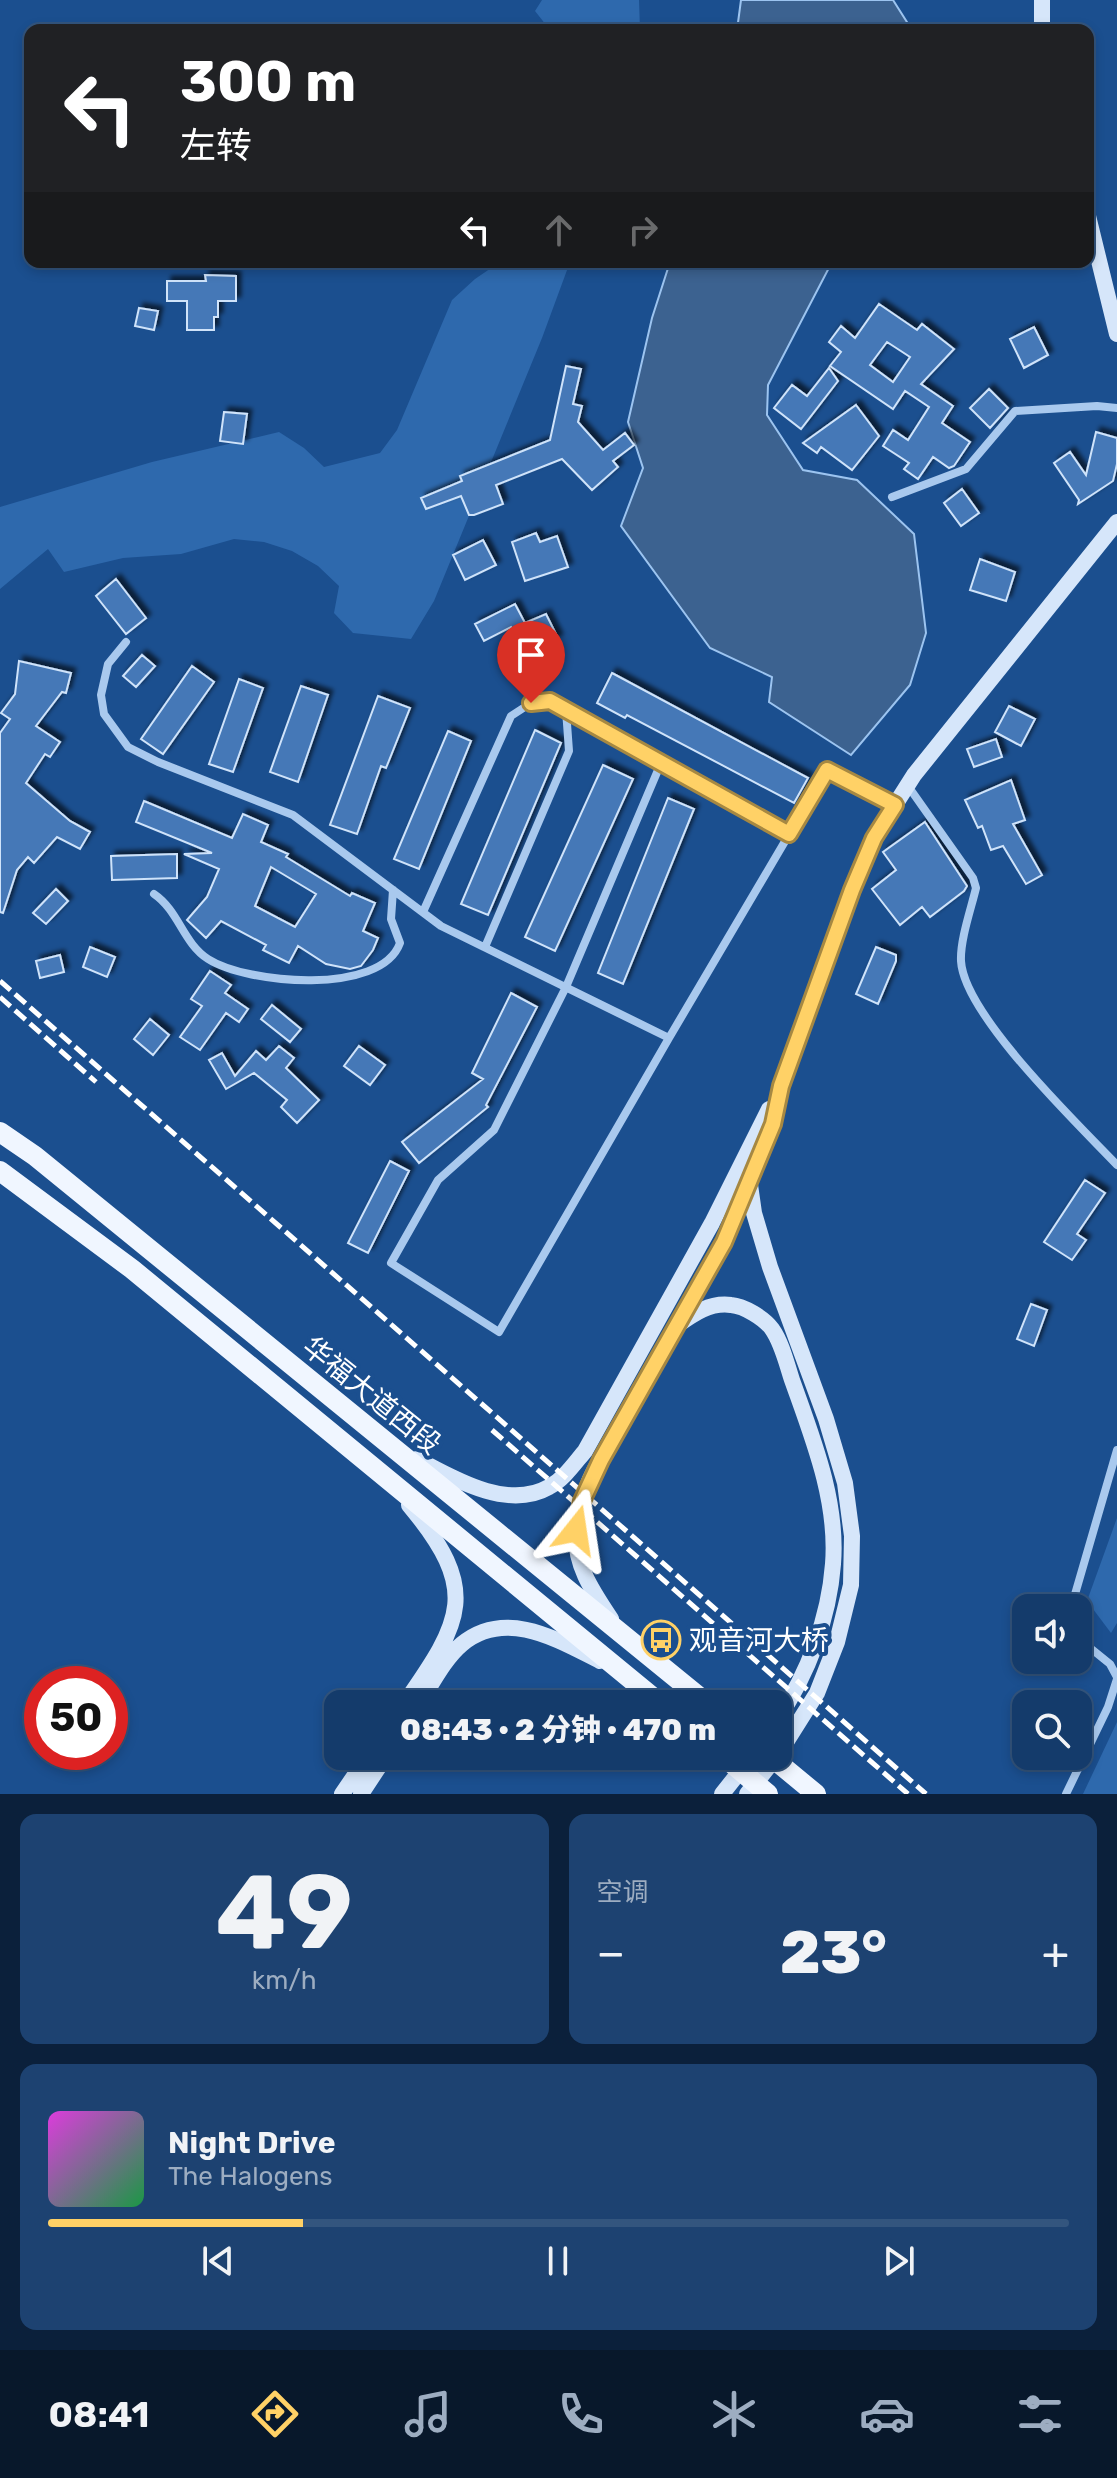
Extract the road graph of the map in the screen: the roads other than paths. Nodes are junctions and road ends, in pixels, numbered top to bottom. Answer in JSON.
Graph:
{"nodes":[{"id":1,"x":1042,"y":0,"type":"edge"},
{"id":2,"x":1042,"y":24,"type":"edge"},
{"id":3,"x":1094,"y":240,"type":"edge"},
{"id":4,"x":1117,"y":334,"type":"edge"},
{"id":5,"x":1117,"y":408,"type":"edge"},
{"id":6,"x":892,"y":497,"type":"dead end"},
{"id":7,"x":1117,"y":522,"type":"edge"},
{"id":8,"x":126,"y":642,"type":"dead end"},
{"id":9,"x":566,"y":710,"type":"junction"},
{"id":10,"x":661,"y":763,"type":"junction"},
{"id":11,"x":907,"y":786,"type":"junction"},
{"id":12,"x":895,"y":805,"type":"junction"},
{"id":13,"x":789,"y":834,"type":"junction"},
{"id":14,"x":393,"y":890,"type":"junction"},
{"id":15,"x":154,"y":894,"type":"dead end"},
{"id":16,"x":423,"y":912,"type":"junction"},
{"id":17,"x":485,"y":947,"type":"junction"},
{"id":18,"x":566,"y":987,"type":"junction"},
{"id":19,"x":669,"y":1038,"type":"junction"},
{"id":20,"x":781,"y":1086,"type":"junction"},
{"id":21,"x":0,"y":1132,"type":"edge"},
{"id":22,"x":1117,"y":1165,"type":"edge"},
{"id":23,"x":0,"y":1171,"type":"edge"},
{"id":24,"x":749,"y":1178,"type":"junction"},
{"id":25,"x":675,"y":1327,"type":"junction"},
{"id":26,"x":388,"y":1444,"type":"junction"},
{"id":27,"x":1117,"y":1450,"type":"edge"},
{"id":28,"x":392,"y":1485,"type":"junction"},
{"id":29,"x":1075,"y":1594,"type":"edge"},
{"id":30,"x":620,"y":1634,"type":"junction"},
{"id":31,"x":1092,"y":1649,"type":"edge"},
{"id":32,"x":621,"y":1671,"type":"junction"},
{"id":33,"x":1117,"y":1678,"type":"edge"},
{"id":34,"x":414,"y":1690,"type":"edge"},
{"id":35,"x":428,"y":1690,"type":"edge"},
{"id":36,"x":644,"y":1690,"type":"edge"},
{"id":37,"x":690,"y":1690,"type":"edge"},
{"id":38,"x":792,"y":1693,"type":"edge"},
{"id":39,"x":792,"y":1733,"type":"edge"},
{"id":40,"x":358,"y":1770,"type":"edge"},
{"id":41,"x":377,"y":1770,"type":"edge"},
{"id":42,"x":740,"y":1770,"type":"edge"},
{"id":43,"x":741,"y":1770,"type":"edge"},
{"id":44,"x":767,"y":1770,"type":"edge"},
{"id":45,"x":787,"y":1770,"type":"edge"},
{"id":46,"x":342,"y":1794,"type":"edge"},
{"id":47,"x":361,"y":1794,"type":"edge"},
{"id":48,"x":722,"y":1794,"type":"edge"},
{"id":49,"x":747,"y":1794,"type":"edge"},
{"id":50,"x":768,"y":1794,"type":"edge"},
{"id":51,"x":816,"y":1794,"type":"edge"},
{"id":52,"x":1066,"y":1794,"type":"edge"}],
"edges":[{"from":1,"to":2,"type":"main road"},
{"from":3,"to":4,"type":"main road"},
{"from":5,"to":6,"type":"street"},
{"from":7,"to":11,"type":"main road"},
{"from":8,"to":14,"type":"street"},
{"from":9,"to":10,"type":"street"},
{"from":9,"to":16,"type":"street"},
{"from":9,"to":17,"type":"street"},
{"from":10,"to":13,"type":"street"},
{"from":10,"to":18,"type":"street"},
{"from":11,"to":12,"type":"main road"},
{"from":11,"to":22,"type":"street"},
{"from":12,"to":13,"type":"street"},
{"from":12,"to":20,"type":"main road"},
{"from":13,"to":19,"type":"street"},
{"from":14,"to":15,"type":"street"},
{"from":14,"to":16,"type":"street"},
{"from":16,"to":17,"type":"street"},
{"from":17,"to":18,"type":"street"},
{"from":18,"to":19,"type":"street"},
{"from":18,"to":19,"type":"street"},
{"from":20,"to":24,"type":"main road"},
{"from":20,"to":26,"type":"main road"},
{"from":21,"to":26,"type":"main road","name":"华福大道西段"},
{"from":23,"to":28,"type":"main road","name":"华福大道西段"},
{"from":24,"to":25,"type":"main road"},
{"from":24,"to":39,"type":"main road"},
{"from":25,"to":30,"type":"main road"},
{"from":25,"to":38,"type":"main road"},
{"from":26,"to":30,"type":"main road","name":"华福大道西段"},
{"from":27,"to":29,"type":"street"},
{"from":28,"to":32,"type":"main road","name":"华福大道西段"},
{"from":28,"to":34,"type":"main road"},
{"from":30,"to":37,"type":"main road","name":"华福大道西段"},
{"from":31,"to":33,"type":"street"},
{"from":32,"to":35,"type":"main road"},
{"from":32,"to":36,"type":"main road","name":"华福大道西段"},
{"from":33,"to":52,"type":"street"},
{"from":40,"to":46,"type":"main road"},
{"from":41,"to":47,"type":"main road"},
{"from":42,"to":50,"type":"main road","bridge":true},
{"from":43,"to":48,"type":"main road"},
{"from":44,"to":49,"type":"main road"},
{"from":45,"to":51,"type":"main road","bridge":true}]}
